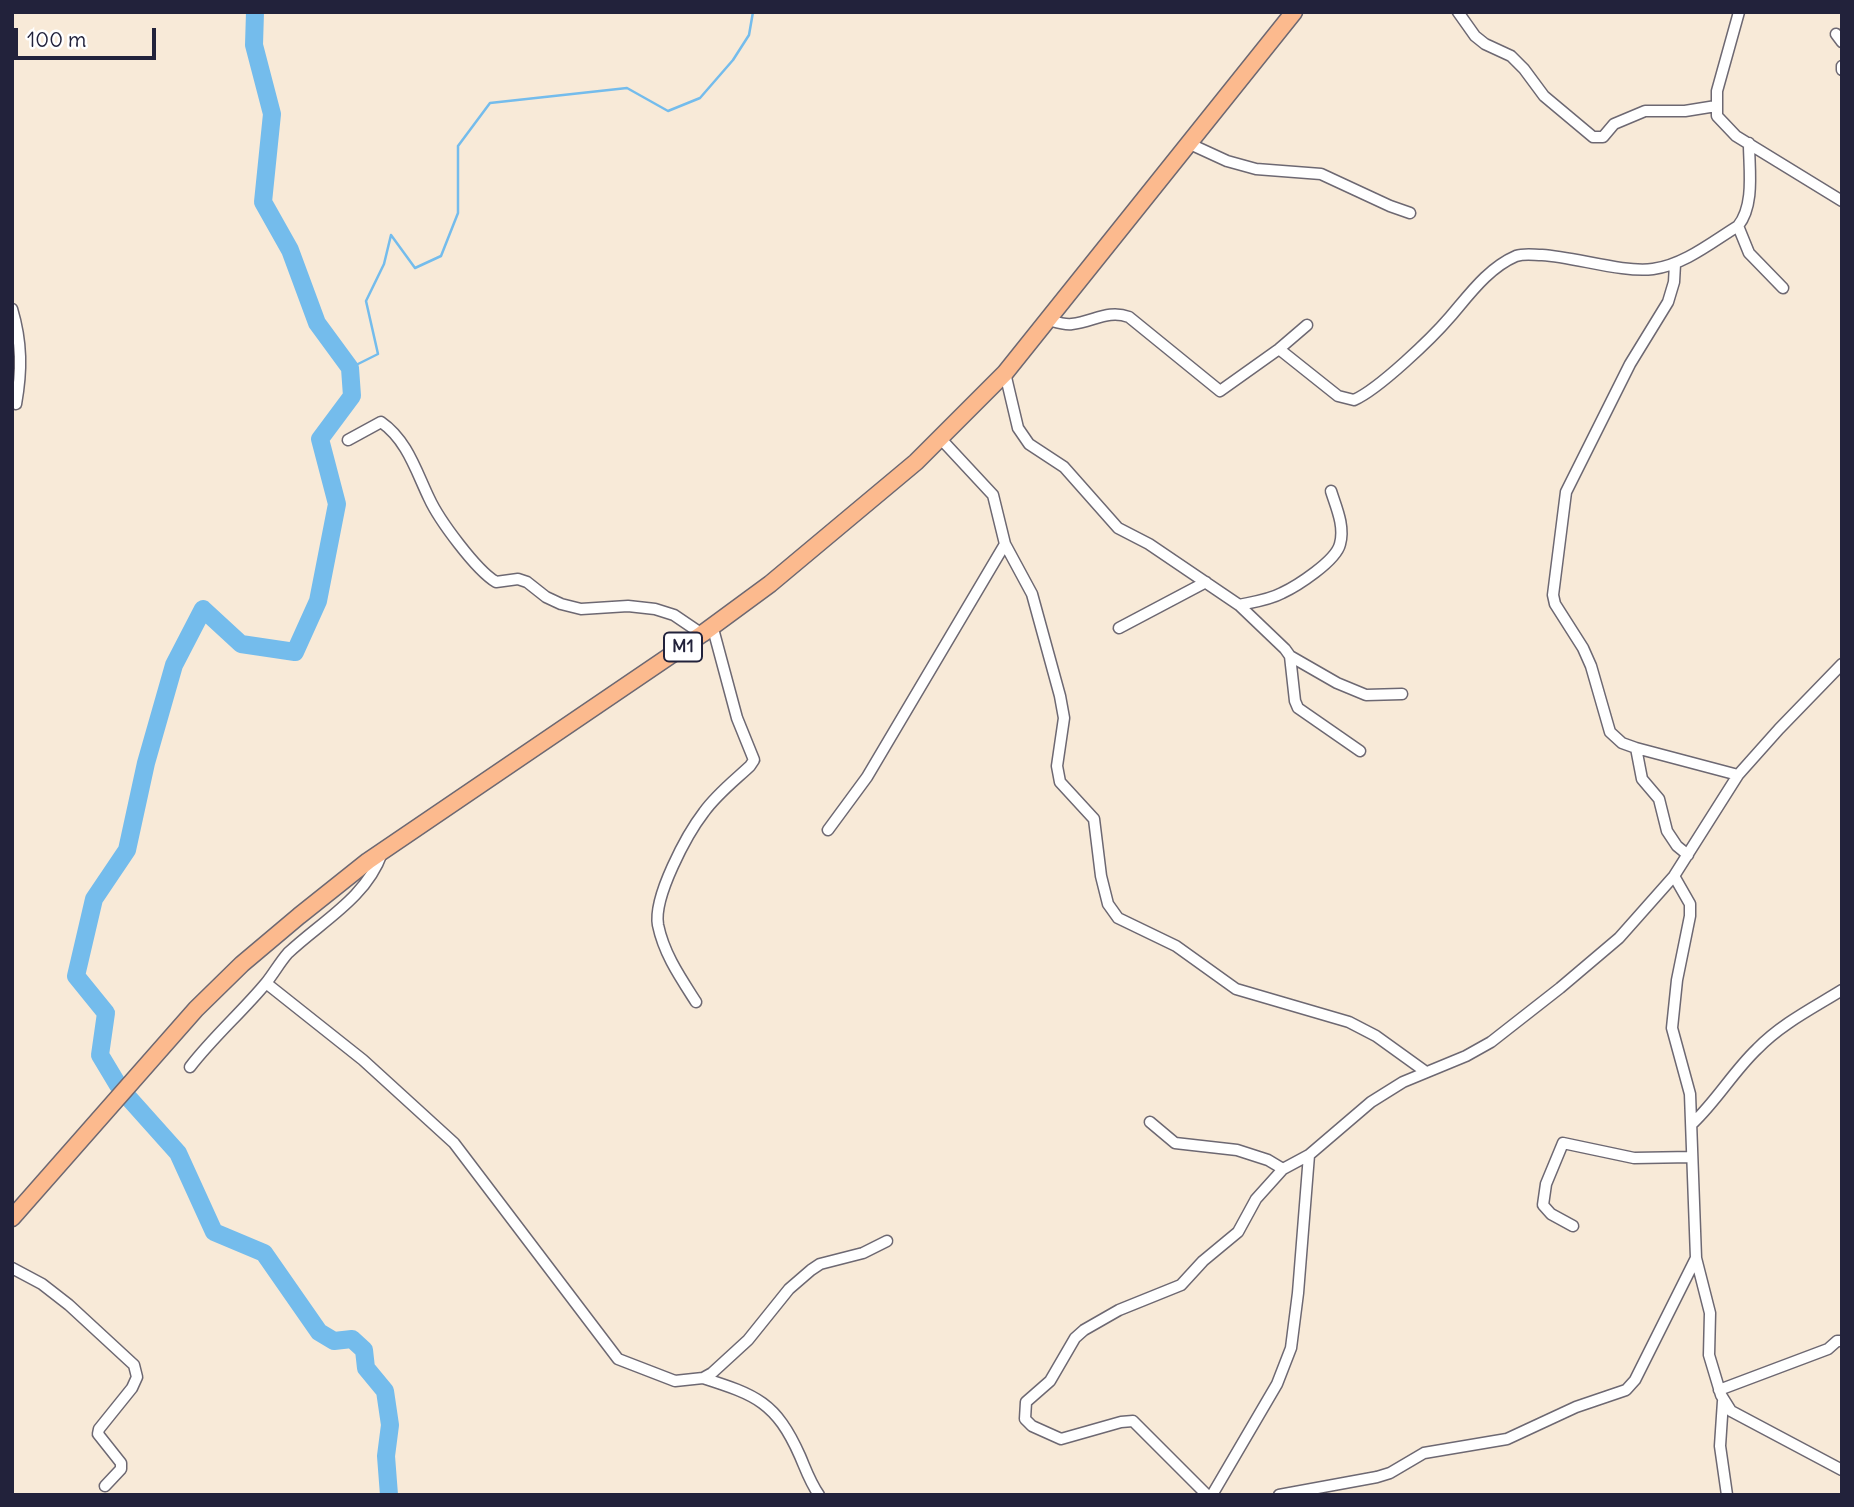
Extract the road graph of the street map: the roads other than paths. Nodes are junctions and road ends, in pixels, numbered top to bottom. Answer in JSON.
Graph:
{"nodes":[{"id":1,"x":1294,"y":12,"type":"edge"},
{"id":2,"x":1458,"y":12,"type":"edge"},
{"id":3,"x":1739,"y":12,"type":"edge"},
{"id":4,"x":1716,"y":106,"type":"junction"},
{"id":5,"x":1749,"y":143,"type":"junction"},
{"id":6,"x":1190,"y":144,"type":"junction"},
{"id":7,"x":1842,"y":201,"type":"edge"},
{"id":8,"x":1410,"y":213,"type":"dead end"},
{"id":9,"x":1738,"y":226,"type":"junction"},
{"id":10,"x":1675,"y":264,"type":"junction"},
{"id":11,"x":1783,"y":288,"type":"dead end"},
{"id":12,"x":12,"y":309,"type":"edge"},
{"id":13,"x":1049,"y":320,"type":"junction"},
{"id":14,"x":1307,"y":325,"type":"dead end"},
{"id":15,"x":1279,"y":349,"type":"junction"},
{"id":16,"x":1005,"y":373,"type":"junction"},
{"id":17,"x":16,"y":404,"type":"dead end"},
{"id":18,"x":940,"y":438,"type":"junction"},
{"id":19,"x":348,"y":440,"type":"dead end"},
{"id":20,"x":1331,"y":491,"type":"dead end"},
{"id":21,"x":1005,"y":544,"type":"junction"},
{"id":22,"x":1206,"y":582,"type":"junction"},
{"id":23,"x":1239,"y":605,"type":"junction"},
{"id":24,"x":1119,"y":628,"type":"dead end"},
{"id":25,"x":707,"y":630,"type":"junction"},
{"id":26,"x":1290,"y":656,"type":"junction"},
{"id":27,"x":1842,"y":664,"type":"edge"},
{"id":28,"x":1402,"y":694,"type":"dead end"},
{"id":29,"x":1636,"y":748,"type":"junction"},
{"id":30,"x":1360,"y":751,"type":"dead end"},
{"id":31,"x":1738,"y":775,"type":"junction"},
{"id":32,"x":828,"y":830,"type":"dead end"},
{"id":33,"x":383,"y":850,"type":"junction"},
{"id":34,"x":1688,"y":855,"type":"junction"},
{"id":35,"x":1674,"y":876,"type":"junction"},
{"id":36,"x":266,"y":983,"type":"junction"},
{"id":37,"x":1842,"y":990,"type":"edge"},
{"id":38,"x":696,"y":1002,"type":"dead end"},
{"id":39,"x":190,"y":1066,"type":"dead end"},
{"id":40,"x":1426,"y":1072,"type":"junction"},
{"id":41,"x":1150,"y":1122,"type":"dead end"},
{"id":42,"x":1693,"y":1123,"type":"junction"},
{"id":43,"x":1309,"y":1155,"type":"junction"},
{"id":44,"x":1692,"y":1157,"type":"junction"},
{"id":45,"x":1283,"y":1169,"type":"junction"},
{"id":46,"x":12,"y":1218,"type":"edge"},
{"id":47,"x":1573,"y":1226,"type":"dead end"},
{"id":48,"x":887,"y":1241,"type":"dead end"},
{"id":49,"x":1696,"y":1258,"type":"junction"},
{"id":50,"x":12,"y":1268,"type":"edge"},
{"id":51,"x":1842,"y":1340,"type":"edge"},
{"id":52,"x":703,"y":1378,"type":"junction"},
{"id":53,"x":1721,"y":1395,"type":"junction"},
{"id":54,"x":1842,"y":1470,"type":"edge"},
{"id":55,"x":105,"y":1486,"type":"dead end"},
{"id":56,"x":820,"y":1495,"type":"edge"},
{"id":57,"x":1209,"y":1495,"type":"edge"},
{"id":58,"x":1279,"y":1495,"type":"edge"},
{"id":59,"x":1727,"y":1495,"type":"edge"}],
"edges":[{"from":1,"to":6,"type":"highway","number":"M1"},
{"from":2,"to":4,"type":"street"},
{"from":3,"to":4,"type":"street"},
{"from":4,"to":5,"type":"street"},
{"from":5,"to":7,"type":"street"},
{"from":5,"to":9,"type":"street"},
{"from":6,"to":8,"type":"street"},
{"from":6,"to":13,"type":"highway","number":"M1"},
{"from":9,"to":10,"type":"street"},
{"from":9,"to":11,"type":"street"},
{"from":10,"to":15,"type":"street"},
{"from":10,"to":29,"type":"street"},
{"from":12,"to":17,"type":"street"},
{"from":13,"to":15,"type":"street"},
{"from":13,"to":16,"type":"highway","number":"M1"},
{"from":14,"to":15,"type":"street"},
{"from":16,"to":18,"type":"highway","number":"M1"},
{"from":16,"to":22,"type":"street"},
{"from":18,"to":21,"type":"street"},
{"from":18,"to":25,"type":"highway","number":"M1"},
{"from":19,"to":25,"type":"street"},
{"from":20,"to":23,"type":"street"},
{"from":21,"to":32,"type":"street"},
{"from":21,"to":40,"type":"street"},
{"from":22,"to":23,"type":"street"},
{"from":22,"to":24,"type":"street"},
{"from":23,"to":26,"type":"street"},
{"from":25,"to":33,"type":"highway","number":"M1"},
{"from":25,"to":38,"type":"street"},
{"from":26,"to":28,"type":"street"},
{"from":26,"to":30,"type":"street"},
{"from":27,"to":31,"type":"street"},
{"from":29,"to":31,"type":"street"},
{"from":29,"to":34,"type":"street"},
{"from":31,"to":34,"type":"street"},
{"from":33,"to":36,"type":"street"},
{"from":33,"to":46,"type":"highway","number":"M1"},
{"from":34,"to":35,"type":"street"},
{"from":35,"to":40,"type":"street"},
{"from":35,"to":42,"type":"street"},
{"from":36,"to":39,"type":"street"},
{"from":36,"to":52,"type":"street"},
{"from":37,"to":42,"type":"street"},
{"from":40,"to":43,"type":"street"},
{"from":41,"to":45,"type":"street"},
{"from":42,"to":44,"type":"street"},
{"from":43,"to":45,"type":"street"},
{"from":43,"to":57,"type":"street"},
{"from":44,"to":47,"type":"street"},
{"from":44,"to":49,"type":"street"},
{"from":45,"to":57,"type":"street"},
{"from":48,"to":52,"type":"street"},
{"from":49,"to":53,"type":"street"},
{"from":49,"to":58,"type":"street"},
{"from":50,"to":55,"type":"street"},
{"from":51,"to":53,"type":"street"},
{"from":52,"to":56,"type":"street"},
{"from":53,"to":54,"type":"street"},
{"from":53,"to":59,"type":"street"}]}
